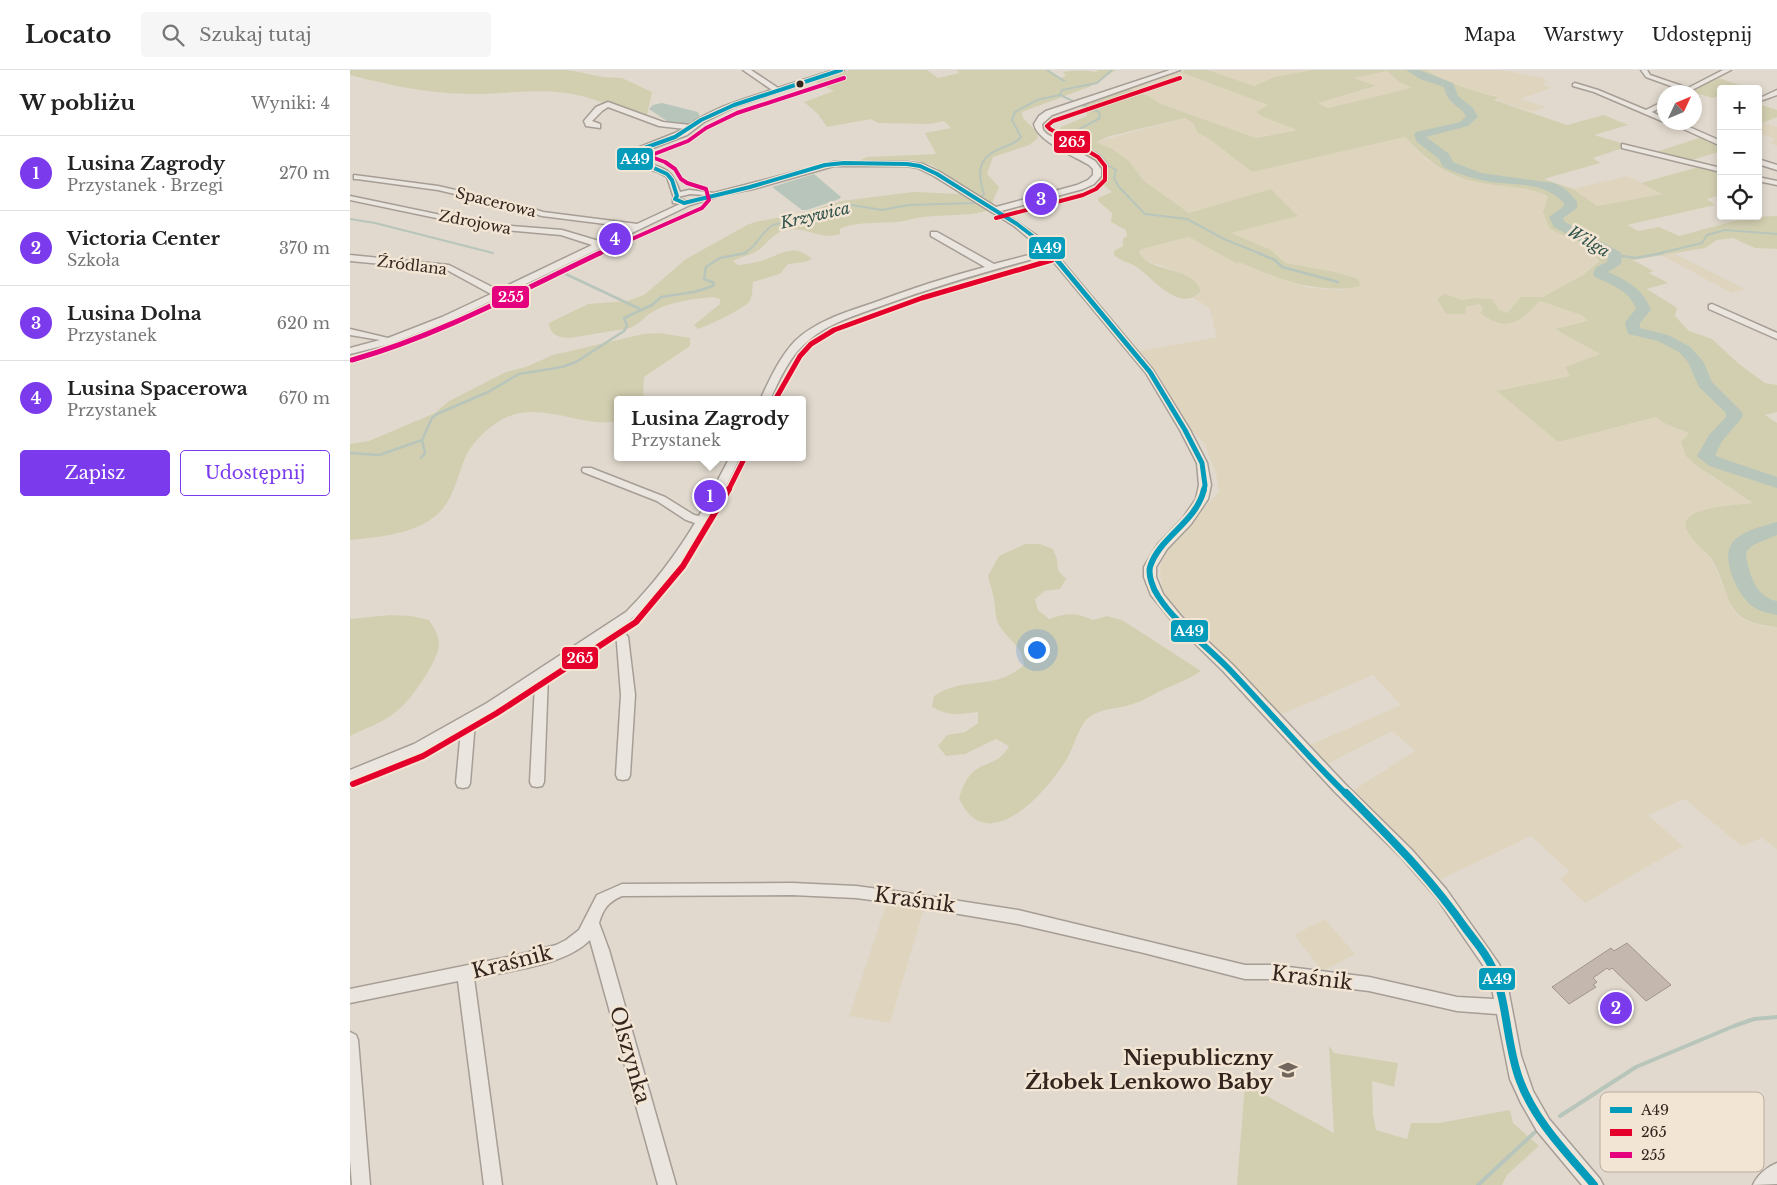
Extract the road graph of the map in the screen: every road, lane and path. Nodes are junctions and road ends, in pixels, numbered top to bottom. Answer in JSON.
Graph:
{"nodes":[{"id":1,"x":746,"y":70,"type":"edge"},
{"id":2,"x":842,"y":70,"type":"edge"},
{"id":3,"x":1177,"y":70,"type":"edge"},
{"id":4,"x":1644,"y":70,"type":"edge"},
{"id":5,"x":1728,"y":70,"type":"edge"},
{"id":6,"x":1575,"y":85,"type":"dead end"},
{"id":7,"x":1671,"y":85,"type":"edge"},
{"id":8,"x":1698,"y":85,"type":"edge"},
{"id":9,"x":778,"y":91,"type":"junction"},
{"id":10,"x":1777,"y":92,"type":"edge"},
{"id":11,"x":1763,"y":98,"type":"dead end"},
{"id":12,"x":1657,"y":107,"type":"edge"},
{"id":13,"x":1647,"y":112,"type":"junction"},
{"id":14,"x":1657,"y":117,"type":"edge"},
{"id":15,"x":597,"y":126,"type":"dead end"},
{"id":16,"x":692,"y":128,"type":"junction"},
{"id":17,"x":1689,"y":130,"type":"edge"},
{"id":18,"x":1717,"y":142,"type":"edge"},
{"id":19,"x":1625,"y":146,"type":"dead end"},
{"id":20,"x":1762,"y":162,"type":"edge"},
{"id":21,"x":1777,"y":168,"type":"edge"},
{"id":22,"x":1717,"y":169,"type":"edge"},
{"id":23,"x":357,"y":177,"type":"dead end"},
{"id":24,"x":1762,"y":180,"type":"edge"},
{"id":25,"x":1777,"y":183,"type":"edge"},
{"id":26,"x":674,"y":186,"type":"junction"},
{"id":27,"x":689,"y":192,"type":"junction"},
{"id":28,"x":699,"y":197,"type":"junction"},
{"id":29,"x":350,"y":198,"type":"edge"},
{"id":30,"x":676,"y":199,"type":"junction"},
{"id":31,"x":688,"y":203,"type":"junction"},
{"id":32,"x":994,"y":210,"type":"junction"},
{"id":33,"x":667,"y":212,"type":"junction"},
{"id":34,"x":635,"y":226,"type":"junction"},
{"id":35,"x":934,"y":234,"type":"dead end"},
{"id":36,"x":599,"y":244,"type":"junction"},
{"id":37,"x":1050,"y":252,"type":"junction"},
{"id":38,"x":350,"y":258,"type":"edge"},
{"id":39,"x":992,"y":267,"type":"junction"},
{"id":40,"x":498,"y":294,"type":"junction"},
{"id":41,"x":1712,"y":307,"type":"dead end"},
{"id":42,"x":350,"y":332,"type":"edge"},
{"id":43,"x":1777,"y":336,"type":"edge"},
{"id":44,"x":387,"y":342,"type":"junction"},
{"id":45,"x":350,"y":350,"type":"edge"},
{"id":46,"x":766,"y":396,"type":"edge"},
{"id":47,"x":734,"y":461,"type":"edge"},
{"id":48,"x":587,"y":470,"type":"dead end"},
{"id":49,"x":703,"y":521,"type":"junction"},
{"id":50,"x":613,"y":628,"type":"junction"},
{"id":51,"x":542,"y":674,"type":"junction"},
{"id":52,"x":469,"y":719,"type":"junction"},
{"id":53,"x":623,"y":775,"type":"dead end"},
{"id":54,"x":350,"y":776,"type":"edge"},
{"id":55,"x":537,"y":782,"type":"dead end"},
{"id":56,"x":463,"y":783,"type":"dead end"},
{"id":57,"x":592,"y":926,"type":"junction"},
{"id":58,"x":464,"y":973,"type":"junction"},
{"id":59,"x":350,"y":996,"type":"edge"},
{"id":60,"x":1505,"y":1007,"type":"junction"},
{"id":61,"x":350,"y":1040,"type":"edge"},
{"id":62,"x":1777,"y":1172,"type":"edge"},
{"id":63,"x":361,"y":1185,"type":"edge"},
{"id":64,"x":493,"y":1185,"type":"edge"},
{"id":65,"x":667,"y":1185,"type":"edge"},
{"id":66,"x":1594,"y":1185,"type":"edge"},
{"id":67,"x":1762,"y":1185,"type":"edge"}],
"edges":[{"from":1,"to":9,"type":"street"},
{"from":2,"to":9,"type":"street"},
{"from":3,"to":32,"type":"street"},
{"from":4,"to":7,"type":"street"},
{"from":5,"to":8,"type":"street"},
{"from":6,"to":13,"type":"street"},
{"from":9,"to":16,"type":"street"},
{"from":10,"to":11,"type":"street"},
{"from":12,"to":13,"type":"street"},
{"from":13,"to":14,"type":"street"},
{"from":15,"to":16,"type":"street"},
{"from":16,"to":26,"type":"street"},
{"from":17,"to":18,"type":"street"},
{"from":19,"to":22,"type":"street"},
{"from":20,"to":21,"type":"street"},
{"from":23,"to":34,"type":"street","name":"Spacerowa"},
{"from":24,"to":25,"type":"street"},
{"from":26,"to":27,"type":"street"},
{"from":26,"to":30,"type":"street"},
{"from":27,"to":28,"type":"street"},
{"from":27,"to":30,"type":"street"},
{"from":28,"to":31,"type":"street"},
{"from":28,"to":32,"type":"street"},
{"from":29,"to":36,"type":"street","name":"Zdrojowa"},
{"from":30,"to":31,"type":"street"},
{"from":30,"to":33,"type":"street"},
{"from":31,"to":33,"type":"street"},
{"from":32,"to":37,"type":"street"},
{"from":33,"to":34,"type":"street"},
{"from":34,"to":36,"type":"street"},
{"from":35,"to":39,"type":"street"},
{"from":36,"to":40,"type":"street"},
{"from":37,"to":39,"type":"street"},
{"from":37,"to":60,"type":"street"},
{"from":38,"to":40,"type":"street","name":"Źródlana"},
{"from":39,"to":46,"type":"street"},
{"from":40,"to":44,"type":"street"},
{"from":41,"to":43,"type":"street"},
{"from":42,"to":44,"type":"street"},
{"from":44,"to":45,"type":"street"},
{"from":47,"to":49,"type":"street"},
{"from":48,"to":49,"type":"street"},
{"from":49,"to":50,"type":"street"},
{"from":50,"to":51,"type":"street"},
{"from":50,"to":53,"type":"street"},
{"from":51,"to":52,"type":"street"},
{"from":51,"to":55,"type":"street"},
{"from":52,"to":54,"type":"street"},
{"from":52,"to":56,"type":"street"},
{"from":57,"to":58,"type":"street","name":"Kraśnik"},
{"from":57,"to":60,"type":"street","name":"Kraśnik"},
{"from":57,"to":65,"type":"street","name":"Olszynka"},
{"from":58,"to":59,"type":"street","name":"Kraśnik"},
{"from":58,"to":64,"type":"street"},
{"from":60,"to":66,"type":"street"},
{"from":61,"to":63,"type":"street"},
{"from":62,"to":67,"type":"street"}]}
